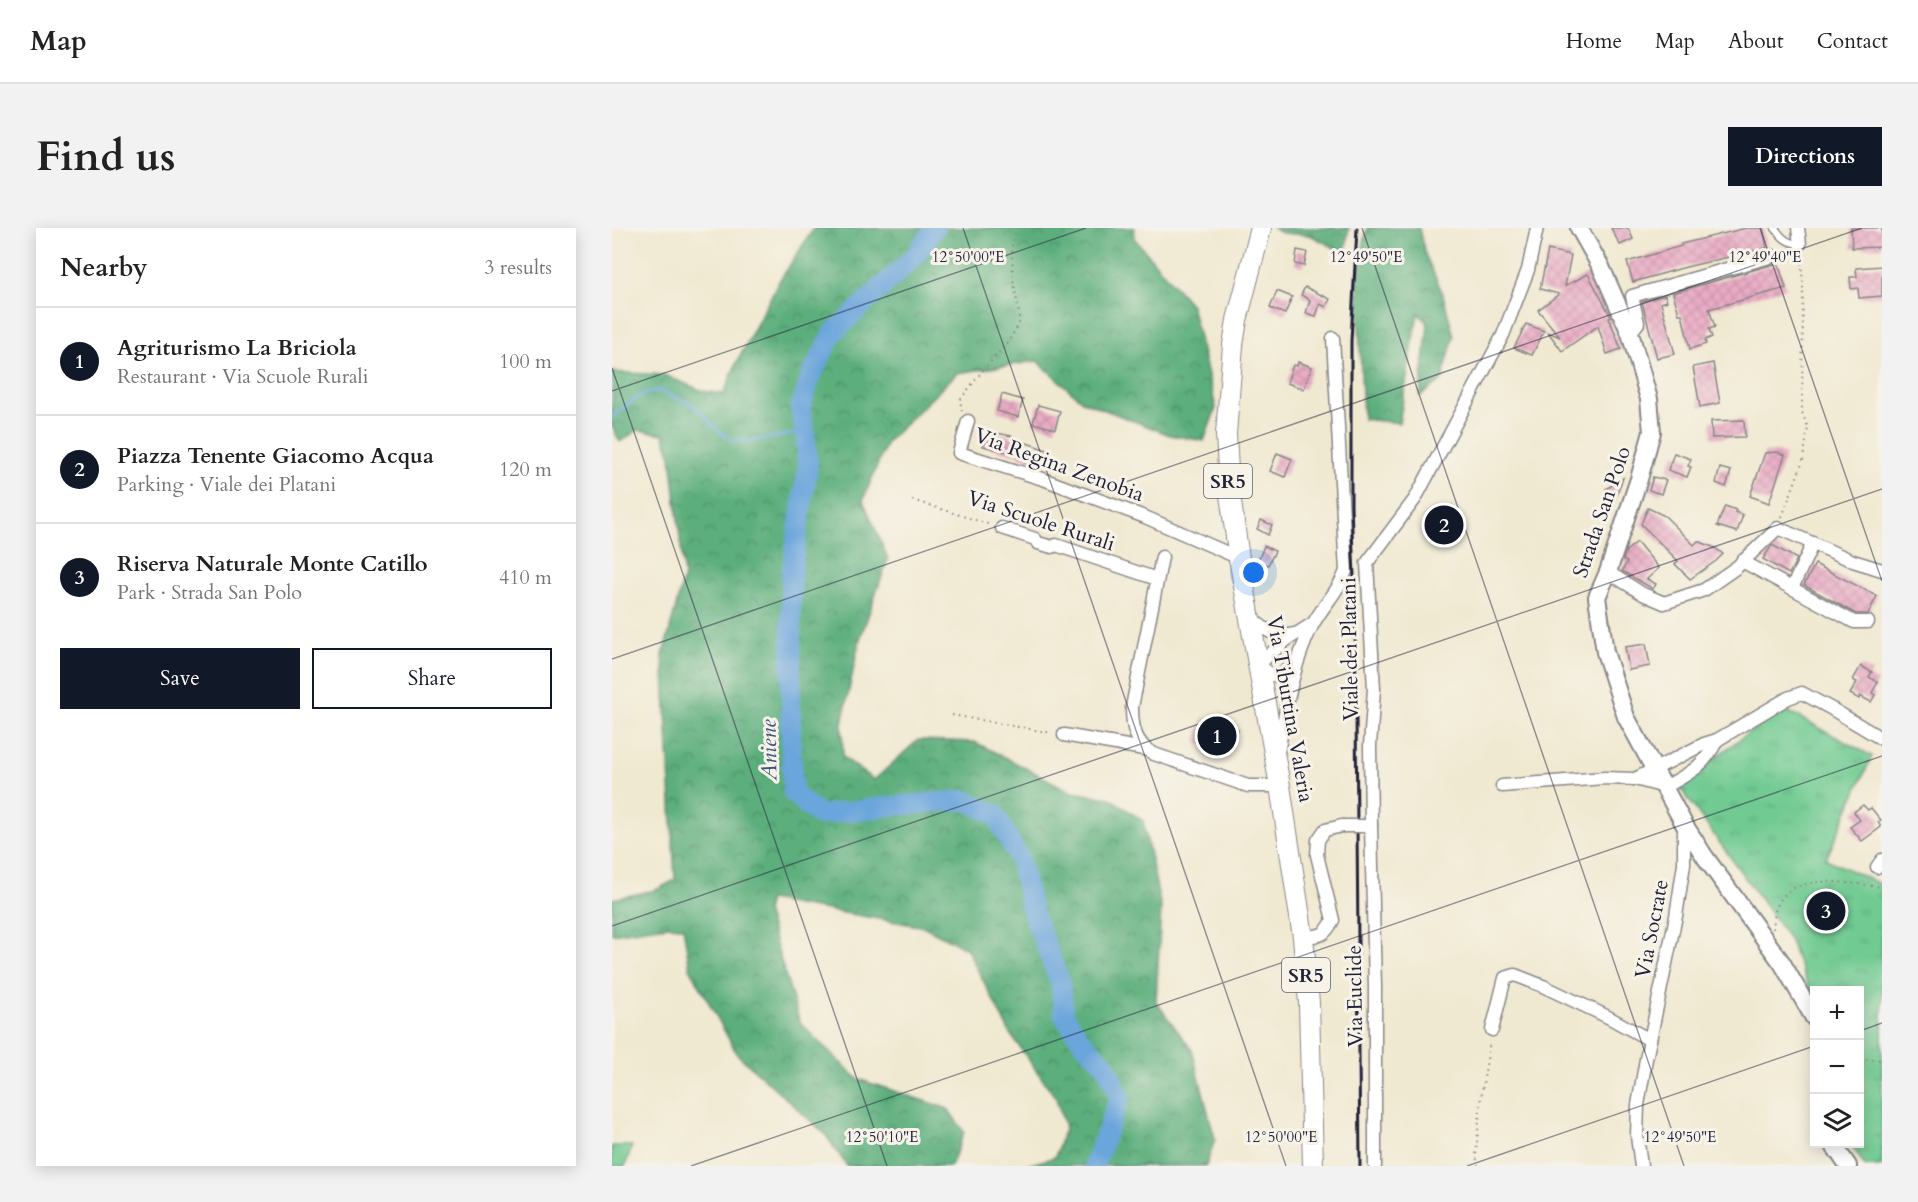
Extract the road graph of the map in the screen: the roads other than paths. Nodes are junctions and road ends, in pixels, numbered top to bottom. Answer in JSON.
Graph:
{"nodes":[{"id":1,"x":1261,"y":228,"type":"edge"},
{"id":2,"x":1537,"y":228,"type":"edge"},
{"id":3,"x":1579,"y":228,"type":"edge"},
{"id":4,"x":1775,"y":228,"type":"edge"},
{"id":5,"x":1798,"y":228,"type":"edge"},
{"id":6,"x":1800,"y":244,"type":"joint"},
{"id":7,"x":1773,"y":256,"type":"dead end"},
{"id":8,"x":1630,"y":333,"type":"junction"},
{"id":9,"x":1333,"y":338,"type":"dead end"},
{"id":10,"x":968,"y":421,"type":"road end"},
{"id":11,"x":1002,"y":528,"type":"road end"},
{"id":12,"x":1813,"y":543,"type":"junction"},
{"id":13,"x":1162,"y":557,"type":"dead end"},
{"id":14,"x":1239,"y":558,"type":"junction"},
{"id":15,"x":1742,"y":561,"type":"junction"},
{"id":16,"x":1882,"y":570,"type":"edge"},
{"id":17,"x":1608,"y":572,"type":"junction"},
{"id":18,"x":1157,"y":579,"type":"junction"},
{"id":19,"x":1792,"y":588,"type":"junction"},
{"id":20,"x":1250,"y":615,"type":"junction"},
{"id":21,"x":1868,"y":622,"type":"dead end"},
{"id":22,"x":1313,"y":624,"type":"junction"},
{"id":23,"x":1298,"y":633,"type":"junction"},
{"id":24,"x":1300,"y":655,"type":"junction"},
{"id":25,"x":1258,"y":665,"type":"junction"},
{"id":26,"x":1064,"y":735,"type":"road end"},
{"id":27,"x":1882,"y":739,"type":"edge"},
{"id":28,"x":1717,"y":740,"type":"junction"},
{"id":29,"x":1144,"y":749,"type":"junction"},
{"id":30,"x":1276,"y":763,"type":"junction"},
{"id":31,"x":1655,"y":770,"type":"junction"},
{"id":32,"x":1635,"y":779,"type":"junction"},
{"id":33,"x":1280,"y":786,"type":"junction"},
{"id":34,"x":1502,"y":786,"type":"dead end"},
{"id":35,"x":1665,"y":787,"type":"junction"},
{"id":36,"x":1684,"y":824,"type":"junction"},
{"id":37,"x":1368,"y":825,"type":"junction"},
{"id":38,"x":1304,"y":938,"type":"junction"},
{"id":39,"x":1810,"y":1010,"type":"edge"},
{"id":40,"x":1492,"y":1030,"type":"road end"},
{"id":41,"x":1650,"y":1040,"type":"junction"},
{"id":42,"x":1313,"y":1166,"type":"edge"},
{"id":43,"x":1375,"y":1166,"type":"edge"},
{"id":44,"x":1641,"y":1166,"type":"edge"}],
"edges":[{"from":1,"to":14,"type":"main road","name":"Via Tiburtina Valeria","number":"SR5"},
{"from":2,"to":37,"type":"street","name":"Viale dei Platani"},
{"from":3,"to":8,"type":"street","name":"Strada San Polo"},
{"from":4,"to":6,"type":"lane"},
{"from":5,"to":6,"type":"street"},
{"from":7,"to":8,"type":"street"},
{"from":8,"to":17,"type":"street","name":"Strada San Polo"},
{"from":9,"to":22,"type":"street"},
{"from":10,"to":14,"type":"street","name":"Via Regina Zenobia"},
{"from":11,"to":18,"type":"street","name":"Via Scuole Rurali"},
{"from":12,"to":15,"type":"street"},
{"from":12,"to":16,"type":"street"},
{"from":12,"to":19,"type":"street"},
{"from":13,"to":18,"type":"street"},
{"from":14,"to":20,"type":"main road","name":"Via Tiburtina Valeria","number":"SR5"},
{"from":15,"to":17,"type":"street"},
{"from":15,"to":19,"type":"street"},
{"from":17,"to":31,"type":"street","name":"Strada San Polo"},
{"from":18,"to":29,"type":"street"},
{"from":19,"to":21,"type":"street"},
{"from":20,"to":23,"type":"street"},
{"from":20,"to":25,"type":"main road","name":"Via Tiburtina Valeria","number":"SR5"},
{"from":22,"to":23,"type":"street"},
{"from":22,"to":24,"type":"street"},
{"from":23,"to":25,"type":"street"},
{"from":24,"to":25,"type":"street"},
{"from":24,"to":30,"type":"street"},
{"from":25,"to":30,"type":"main road","name":"Via Tiburtina Valeria","number":"SR5"},
{"from":26,"to":29,"type":"street"},
{"from":27,"to":28,"type":"street"},
{"from":28,"to":31,"type":"street"},
{"from":28,"to":35,"type":"street"},
{"from":29,"to":33,"type":"street"},
{"from":30,"to":33,"type":"main road","name":"Via Tiburtina Valeria","number":"SR5"},
{"from":31,"to":32,"type":"street"},
{"from":31,"to":35,"type":"street","name":"Strada San Polo"},
{"from":32,"to":34,"type":"street"},
{"from":32,"to":35,"type":"street"},
{"from":33,"to":38,"type":"main road","name":"Via Tiburtina Valeria","number":"SR5"},
{"from":35,"to":36,"type":"street","name":"Strada San Polo"},
{"from":36,"to":39,"type":"street","name":"Strada San Polo"},
{"from":36,"to":41,"type":"street","name":"Via Socrate"},
{"from":37,"to":38,"type":"street","bridge":true},
{"from":37,"to":43,"type":"street","name":"Via Euclide"},
{"from":38,"to":42,"type":"main road","name":"Via Tiburtina Valeria","number":"SR5"},
{"from":40,"to":41,"type":"street"},
{"from":41,"to":44,"type":"street","name":"Via Socrate"}]}
